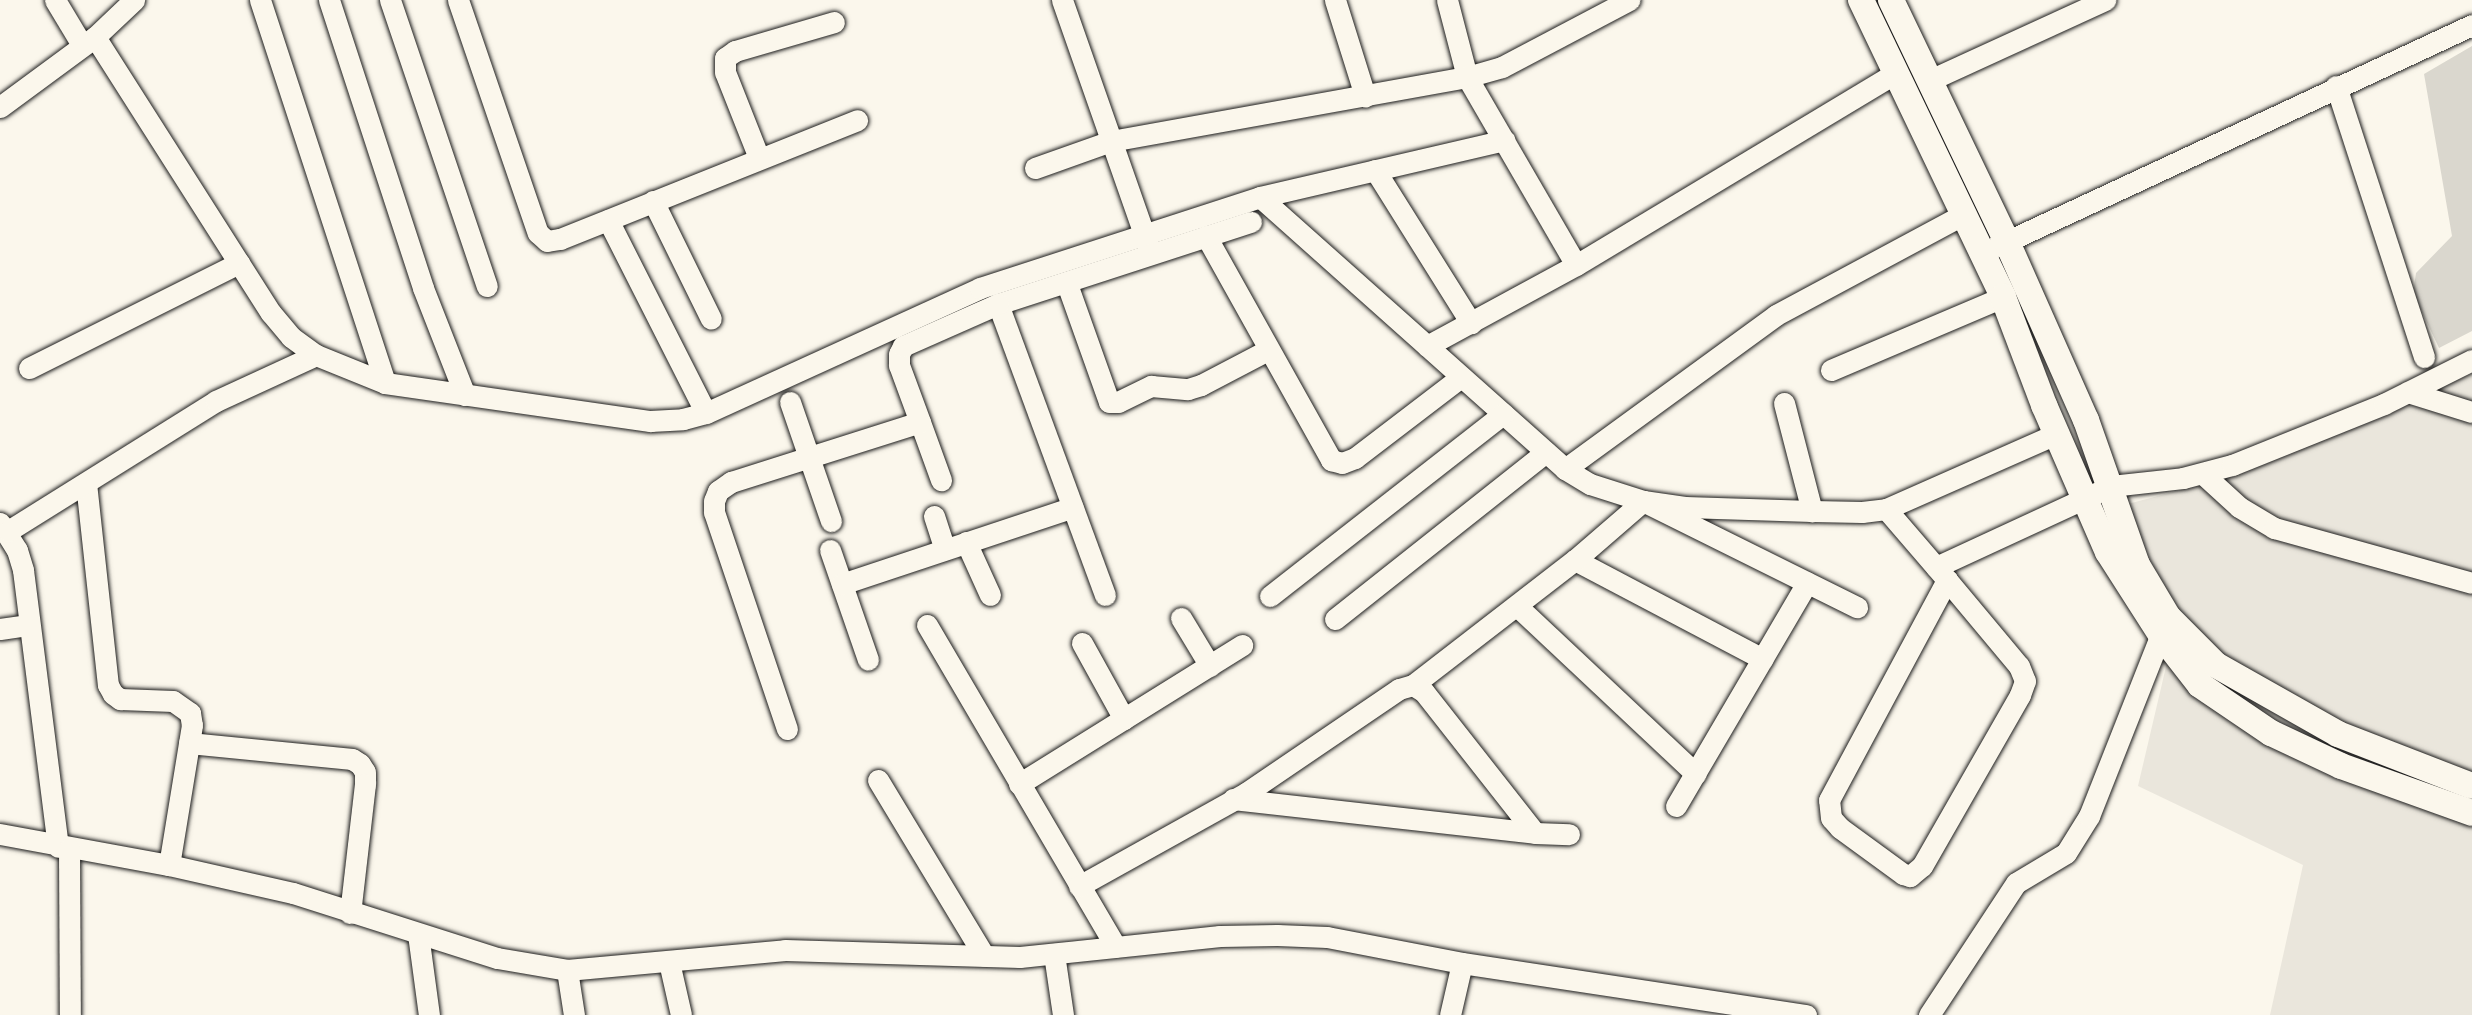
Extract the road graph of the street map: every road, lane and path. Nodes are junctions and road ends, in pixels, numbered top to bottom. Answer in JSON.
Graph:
{"nodes":[{"id":1,"x":55,"y":0,"type":"edge"},
{"id":2,"x":134,"y":0,"type":"edge"},
{"id":3,"x":260,"y":0,"type":"edge"},
{"id":4,"x":329,"y":0,"type":"edge"},
{"id":5,"x":390,"y":0,"type":"edge"},
{"id":6,"x":458,"y":0,"type":"edge"},
{"id":7,"x":1062,"y":0,"type":"edge"},
{"id":8,"x":1335,"y":0,"type":"edge"},
{"id":9,"x":1447,"y":0,"type":"edge"},
{"id":10,"x":1629,"y":0,"type":"edge"},
{"id":11,"x":1861,"y":0,"type":"edge"},
{"id":12,"x":1891,"y":0,"type":"edge"},
{"id":13,"x":2105,"y":0,"type":"edge"},
{"id":14,"x":834,"y":22,"type":"dead end"},
{"id":15,"x":2472,"y":25,"type":"edge"},
{"id":16,"x":88,"y":41,"type":"junction"},
{"id":17,"x":1895,"y":73,"type":"junction"},
{"id":18,"x":1467,"y":77,"type":"junction"},
{"id":19,"x":1928,"y":81,"type":"junction"},
{"id":20,"x":2336,"y":86,"type":"junction"},
{"id":21,"x":1365,"y":96,"type":"junction"},
{"id":22,"x":0,"y":107,"type":"edge"},
{"id":23,"x":857,"y":120,"type":"dead end"},
{"id":24,"x":1504,"y":140,"type":"junction"},
{"id":25,"x":1111,"y":141,"type":"junction"},
{"id":26,"x":759,"y":158,"type":"junction"},
{"id":27,"x":1035,"y":169,"type":"dead end"},
{"id":28,"x":1375,"y":170,"type":"junction"},
{"id":29,"x":1260,"y":197,"type":"junction"},
{"id":30,"x":653,"y":201,"type":"junction"},
{"id":31,"x":1964,"y":214,"type":"junction"},
{"id":32,"x":608,"y":219,"type":"junction"},
{"id":33,"x":1251,"y":222,"type":"dead end"},
{"id":34,"x":1144,"y":234,"type":"junction"},
{"id":35,"x":1206,"y":236,"type":"junction"},
{"id":36,"x":2007,"y":242,"type":"junction"},
{"id":37,"x":1982,"y":253,"type":"junction"},
{"id":38,"x":1151,"y":256,"type":"junction"},
{"id":39,"x":239,"y":263,"type":"junction"},
{"id":40,"x":1576,"y":265,"type":"junction"},
{"id":41,"x":1067,"y":284,"type":"junction"},
{"id":42,"x":487,"y":286,"type":"dead end"},
{"id":43,"x":2003,"y":297,"type":"junction"},
{"id":44,"x":998,"y":304,"type":"junction"},
{"id":45,"x":710,"y":319,"type":"dead end"},
{"id":46,"x":1471,"y":323,"type":"junction"},
{"id":47,"x":1427,"y":346,"type":"junction"},
{"id":48,"x":1268,"y":349,"type":"junction"},
{"id":49,"x":316,"y":355,"type":"junction"},
{"id":50,"x":2424,"y":357,"type":"dead end"},
{"id":51,"x":2472,"y":360,"type":"edge"},
{"id":52,"x":29,"y":368,"type":"dead end"},
{"id":53,"x":1831,"y":369,"type":"dead end"},
{"id":54,"x":1461,"y":377,"type":"junction"},
{"id":55,"x":385,"y":383,"type":"junction"},
{"id":56,"x":2408,"y":392,"type":"junction"},
{"id":57,"x":465,"y":395,"type":"junction"},
{"id":58,"x":789,"y":402,"type":"dead end"},
{"id":59,"x":1784,"y":403,"type":"dead end"},
{"id":60,"x":2472,"y":412,"type":"edge"},
{"id":61,"x":706,"y":413,"type":"junction"},
{"id":62,"x":1503,"y":414,"type":"junction"},
{"id":63,"x":920,"y":422,"type":"junction"},
{"id":64,"x":2058,"y":433,"type":"junction"},
{"id":65,"x":1546,"y":452,"type":"junction"},
{"id":66,"x":809,"y":457,"type":"junction"},
{"id":67,"x":1565,"y":469,"type":"junction"},
{"id":68,"x":2203,"y":474,"type":"junction"},
{"id":69,"x":941,"y":480,"type":"dead end"},
{"id":70,"x":86,"y":482,"type":"junction"},
{"id":71,"x":2111,"y":486,"type":"junction"},
{"id":72,"x":2085,"y":498,"type":"junction"},
{"id":73,"x":1643,"y":501,"type":"junction"},
{"id":74,"x":1073,"y":507,"type":"junction"},
{"id":75,"x":1886,"y":509,"type":"junction"},
{"id":76,"x":1812,"y":511,"type":"junction"},
{"id":77,"x":934,"y":516,"type":"dead end"},
{"id":78,"x":831,"y":521,"type":"dead end"},
{"id":79,"x":4,"y":527,"type":"edge"},
{"id":80,"x":966,"y":542,"type":"junction"},
{"id":81,"x":945,"y":549,"type":"junction"},
{"id":82,"x":830,"y":550,"type":"dead end"},
{"id":83,"x":1575,"y":560,"type":"junction"},
{"id":84,"x":1941,"y":573,"type":"junction"},
{"id":85,"x":1807,"y":583,"type":"junction"},
{"id":86,"x":2472,"y":583,"type":"edge"},
{"id":87,"x":842,"y":584,"type":"junction"},
{"id":88,"x":990,"y":595,"type":"dead end"},
{"id":89,"x":1105,"y":595,"type":"dead end"},
{"id":90,"x":1270,"y":596,"type":"dead end"},
{"id":91,"x":1517,"y":606,"type":"junction"},
{"id":92,"x":1857,"y":607,"type":"dead end"},
{"id":93,"x":1181,"y":618,"type":"dead end"},
{"id":94,"x":1335,"y":619,"type":"dead end"},
{"id":95,"x":29,"y":625,"type":"junction"},
{"id":96,"x":927,"y":625,"type":"dead end"},
{"id":97,"x":2164,"y":626,"type":"junction"},
{"id":98,"x":0,"y":629,"type":"edge"},
{"id":99,"x":1082,"y":643,"type":"dead end"},
{"id":100,"x":1242,"y":645,"type":"dead end"},
{"id":101,"x":1763,"y":659,"type":"junction"},
{"id":102,"x":869,"y":660,"type":"dead end"},
{"id":103,"x":1210,"y":666,"type":"junction"},
{"id":104,"x":1413,"y":685,"type":"junction"},
{"id":105,"x":1124,"y":719,"type":"junction"},
{"id":106,"x":787,"y":729,"type":"dead end"},
{"id":107,"x":2348,"y":738,"type":"junction"},
{"id":108,"x":189,"y":743,"type":"junction"},
{"id":109,"x":2337,"y":764,"type":"junction"},
{"id":110,"x":1696,"y":774,"type":"junction"},
{"id":111,"x":878,"y":780,"type":"dead end"},
{"id":112,"x":1018,"y":784,"type":"junction"},
{"id":113,"x":2472,"y":786,"type":"edge"},
{"id":114,"x":1233,"y":799,"type":"junction"},
{"id":115,"x":1676,"y":806,"type":"dead end"},
{"id":116,"x":2472,"y":813,"type":"edge"},
{"id":117,"x":0,"y":834,"type":"edge"},
{"id":118,"x":1535,"y":834,"type":"junction"},
{"id":119,"x":1569,"y":834,"type":"dead end"},
{"id":120,"x":63,"y":848,"type":"junction"},
{"id":121,"x":169,"y":865,"type":"junction"},
{"id":122,"x":1079,"y":886,"type":"junction"},
{"id":123,"x":350,"y":913,"type":"junction"},
{"id":124,"x":418,"y":934,"type":"junction"},
{"id":125,"x":1116,"y":947,"type":"junction"},
{"id":126,"x":1054,"y":954,"type":"junction"},
{"id":127,"x":984,"y":956,"type":"junction"},
{"id":128,"x":669,"y":962,"type":"junction"},
{"id":129,"x":1461,"y":963,"type":"junction"},
{"id":130,"x":567,"y":970,"type":"junction"},
{"id":131,"x":1687,"y":1006,"type":"edge"},
{"id":132,"x":71,"y":1015,"type":"edge"},
{"id":133,"x":429,"y":1015,"type":"edge"},
{"id":134,"x":574,"y":1015,"type":"edge"},
{"id":135,"x":681,"y":1015,"type":"edge"},
{"id":136,"x":1063,"y":1015,"type":"edge"},
{"id":137,"x":1450,"y":1015,"type":"edge"},
{"id":138,"x":1806,"y":1015,"type":"edge"},
{"id":139,"x":1929,"y":1015,"type":"edge"}],
"edges":[{"from":1,"to":16,"type":"street"},
{"from":2,"to":16,"type":"street"},
{"from":3,"to":55,"type":"street"},
{"from":4,"to":57,"type":"street"},
{"from":5,"to":42,"type":"street"},
{"from":6,"to":32,"type":"street"},
{"from":7,"to":25,"type":"street"},
{"from":8,"to":21,"type":"street"},
{"from":9,"to":18,"type":"street"},
{"from":10,"to":18,"type":"street"},
{"from":11,"to":17,"type":"street"},
{"from":12,"to":19,"type":"street"},
{"from":13,"to":19,"type":"street"},
{"from":14,"to":26,"type":"street"},
{"from":15,"to":20,"type":"street"},
{"from":16,"to":22,"type":"street"},
{"from":16,"to":39,"type":"street"},
{"from":17,"to":31,"type":"street"},
{"from":17,"to":40,"type":"street"},
{"from":18,"to":21,"type":"street"},
{"from":18,"to":24,"type":"street"},
{"from":19,"to":36,"type":"street"},
{"from":20,"to":36,"type":"street"},
{"from":20,"to":50,"type":"street"},
{"from":21,"to":25,"type":"street"},
{"from":23,"to":26,"type":"street"},
{"from":24,"to":28,"type":"street"},
{"from":24,"to":40,"type":"street"},
{"from":25,"to":27,"type":"street"},
{"from":25,"to":34,"type":"street"},
{"from":26,"to":30,"type":"street"},
{"from":28,"to":29,"type":"street"},
{"from":28,"to":46,"type":"street"},
{"from":29,"to":34,"type":"street"},
{"from":29,"to":47,"type":"street"},
{"from":30,"to":32,"type":"street"},
{"from":30,"to":45,"type":"street"},
{"from":31,"to":37,"type":"street"},
{"from":31,"to":67,"type":"street"},
{"from":32,"to":61,"type":"street"},
{"from":33,"to":35,"type":"street"},
{"from":34,"to":38,"type":"street"},
{"from":34,"to":61,"type":"street"},
{"from":35,"to":38,"type":"street"},
{"from":35,"to":48,"type":"street"},
{"from":36,"to":37,"type":"street"},
{"from":36,"to":71,"type":"street"},
{"from":37,"to":43,"type":"street"},
{"from":38,"to":41,"type":"street"},
{"from":39,"to":49,"type":"street"},
{"from":39,"to":52,"type":"street"},
{"from":40,"to":46,"type":"street"},
{"from":41,"to":44,"type":"street"},
{"from":41,"to":48,"type":"street"},
{"from":43,"to":53,"type":"street"},
{"from":43,"to":64,"type":"street"},
{"from":44,"to":63,"type":"street"},
{"from":44,"to":74,"type":"street"},
{"from":46,"to":47,"type":"street"},
{"from":47,"to":54,"type":"street"},
{"from":48,"to":54,"type":"street"},
{"from":49,"to":55,"type":"street"},
{"from":49,"to":70,"type":"street"},
{"from":51,"to":56,"type":"street"},
{"from":54,"to":62,"type":"street"},
{"from":55,"to":57,"type":"street"},
{"from":56,"to":60,"type":"street"},
{"from":56,"to":68,"type":"street"},
{"from":57,"to":61,"type":"street"},
{"from":58,"to":66,"type":"street"},
{"from":59,"to":76,"type":"street"},
{"from":62,"to":65,"type":"street"},
{"from":62,"to":90,"type":"street"},
{"from":63,"to":66,"type":"street"},
{"from":63,"to":69,"type":"street"},
{"from":64,"to":72,"type":"street"},
{"from":64,"to":75,"type":"street"},
{"from":65,"to":67,"type":"street"},
{"from":65,"to":94,"type":"street"},
{"from":66,"to":78,"type":"street"},
{"from":66,"to":106,"type":"street"},
{"from":67,"to":73,"type":"street"},
{"from":68,"to":71,"type":"street"},
{"from":68,"to":86,"type":"street"},
{"from":70,"to":79,"type":"street"},
{"from":70,"to":108,"type":"street"},
{"from":71,"to":72,"type":"street"},
{"from":71,"to":97,"type":"street"},
{"from":72,"to":84,"type":"street"},
{"from":72,"to":97,"type":"street"},
{"from":73,"to":76,"type":"street"},
{"from":73,"to":83,"type":"street"},
{"from":73,"to":85,"type":"street"},
{"from":74,"to":80,"type":"street"},
{"from":74,"to":89,"type":"street"},
{"from":75,"to":76,"type":"street"},
{"from":75,"to":84,"type":"street"},
{"from":77,"to":81,"type":"street"},
{"from":79,"to":95,"type":"street"},
{"from":80,"to":81,"type":"street"},
{"from":80,"to":88,"type":"street"},
{"from":81,"to":87,"type":"street"},
{"from":82,"to":87,"type":"street"},
{"from":83,"to":91,"type":"street"},
{"from":83,"to":101,"type":"street"},
{"from":84,"to":84,"type":"street"},
{"from":85,"to":92,"type":"street"},
{"from":85,"to":101,"type":"street"},
{"from":87,"to":102,"type":"street"},
{"from":91,"to":104,"type":"street"},
{"from":91,"to":110,"type":"street"},
{"from":93,"to":103,"type":"street"},
{"from":95,"to":98,"type":"street"},
{"from":95,"to":120,"type":"street"},
{"from":96,"to":112,"type":"street"},
{"from":97,"to":107,"type":"street"},
{"from":97,"to":109,"type":"street"},
{"from":97,"to":139,"type":"street"},
{"from":99,"to":105,"type":"street"},
{"from":100,"to":103,"type":"street"},
{"from":101,"to":110,"type":"street"},
{"from":103,"to":105,"type":"street"},
{"from":104,"to":114,"type":"street"},
{"from":104,"to":118,"type":"street"},
{"from":105,"to":112,"type":"street"},
{"from":107,"to":109,"type":"street"},
{"from":107,"to":113,"type":"street"},
{"from":108,"to":121,"type":"street"},
{"from":108,"to":123,"type":"street"},
{"from":109,"to":116,"type":"street"},
{"from":110,"to":115,"type":"street"},
{"from":111,"to":127,"type":"street"},
{"from":112,"to":122,"type":"street"},
{"from":114,"to":118,"type":"street"},
{"from":114,"to":122,"type":"street"},
{"from":117,"to":120,"type":"street"},
{"from":118,"to":119,"type":"street"},
{"from":120,"to":121,"type":"street"},
{"from":120,"to":132,"type":"street"},
{"from":121,"to":123,"type":"street"},
{"from":122,"to":125,"type":"street"},
{"from":123,"to":124,"type":"street"},
{"from":124,"to":130,"type":"street"},
{"from":124,"to":133,"type":"street"},
{"from":125,"to":126,"type":"street"},
{"from":125,"to":129,"type":"street"},
{"from":126,"to":127,"type":"street"},
{"from":126,"to":136,"type":"street"},
{"from":127,"to":128,"type":"street"},
{"from":128,"to":130,"type":"street"},
{"from":128,"to":135,"type":"street"},
{"from":129,"to":131,"type":"street"},
{"from":129,"to":137,"type":"street"},
{"from":130,"to":134,"type":"street"},
{"from":131,"to":138,"type":"street"}]}
